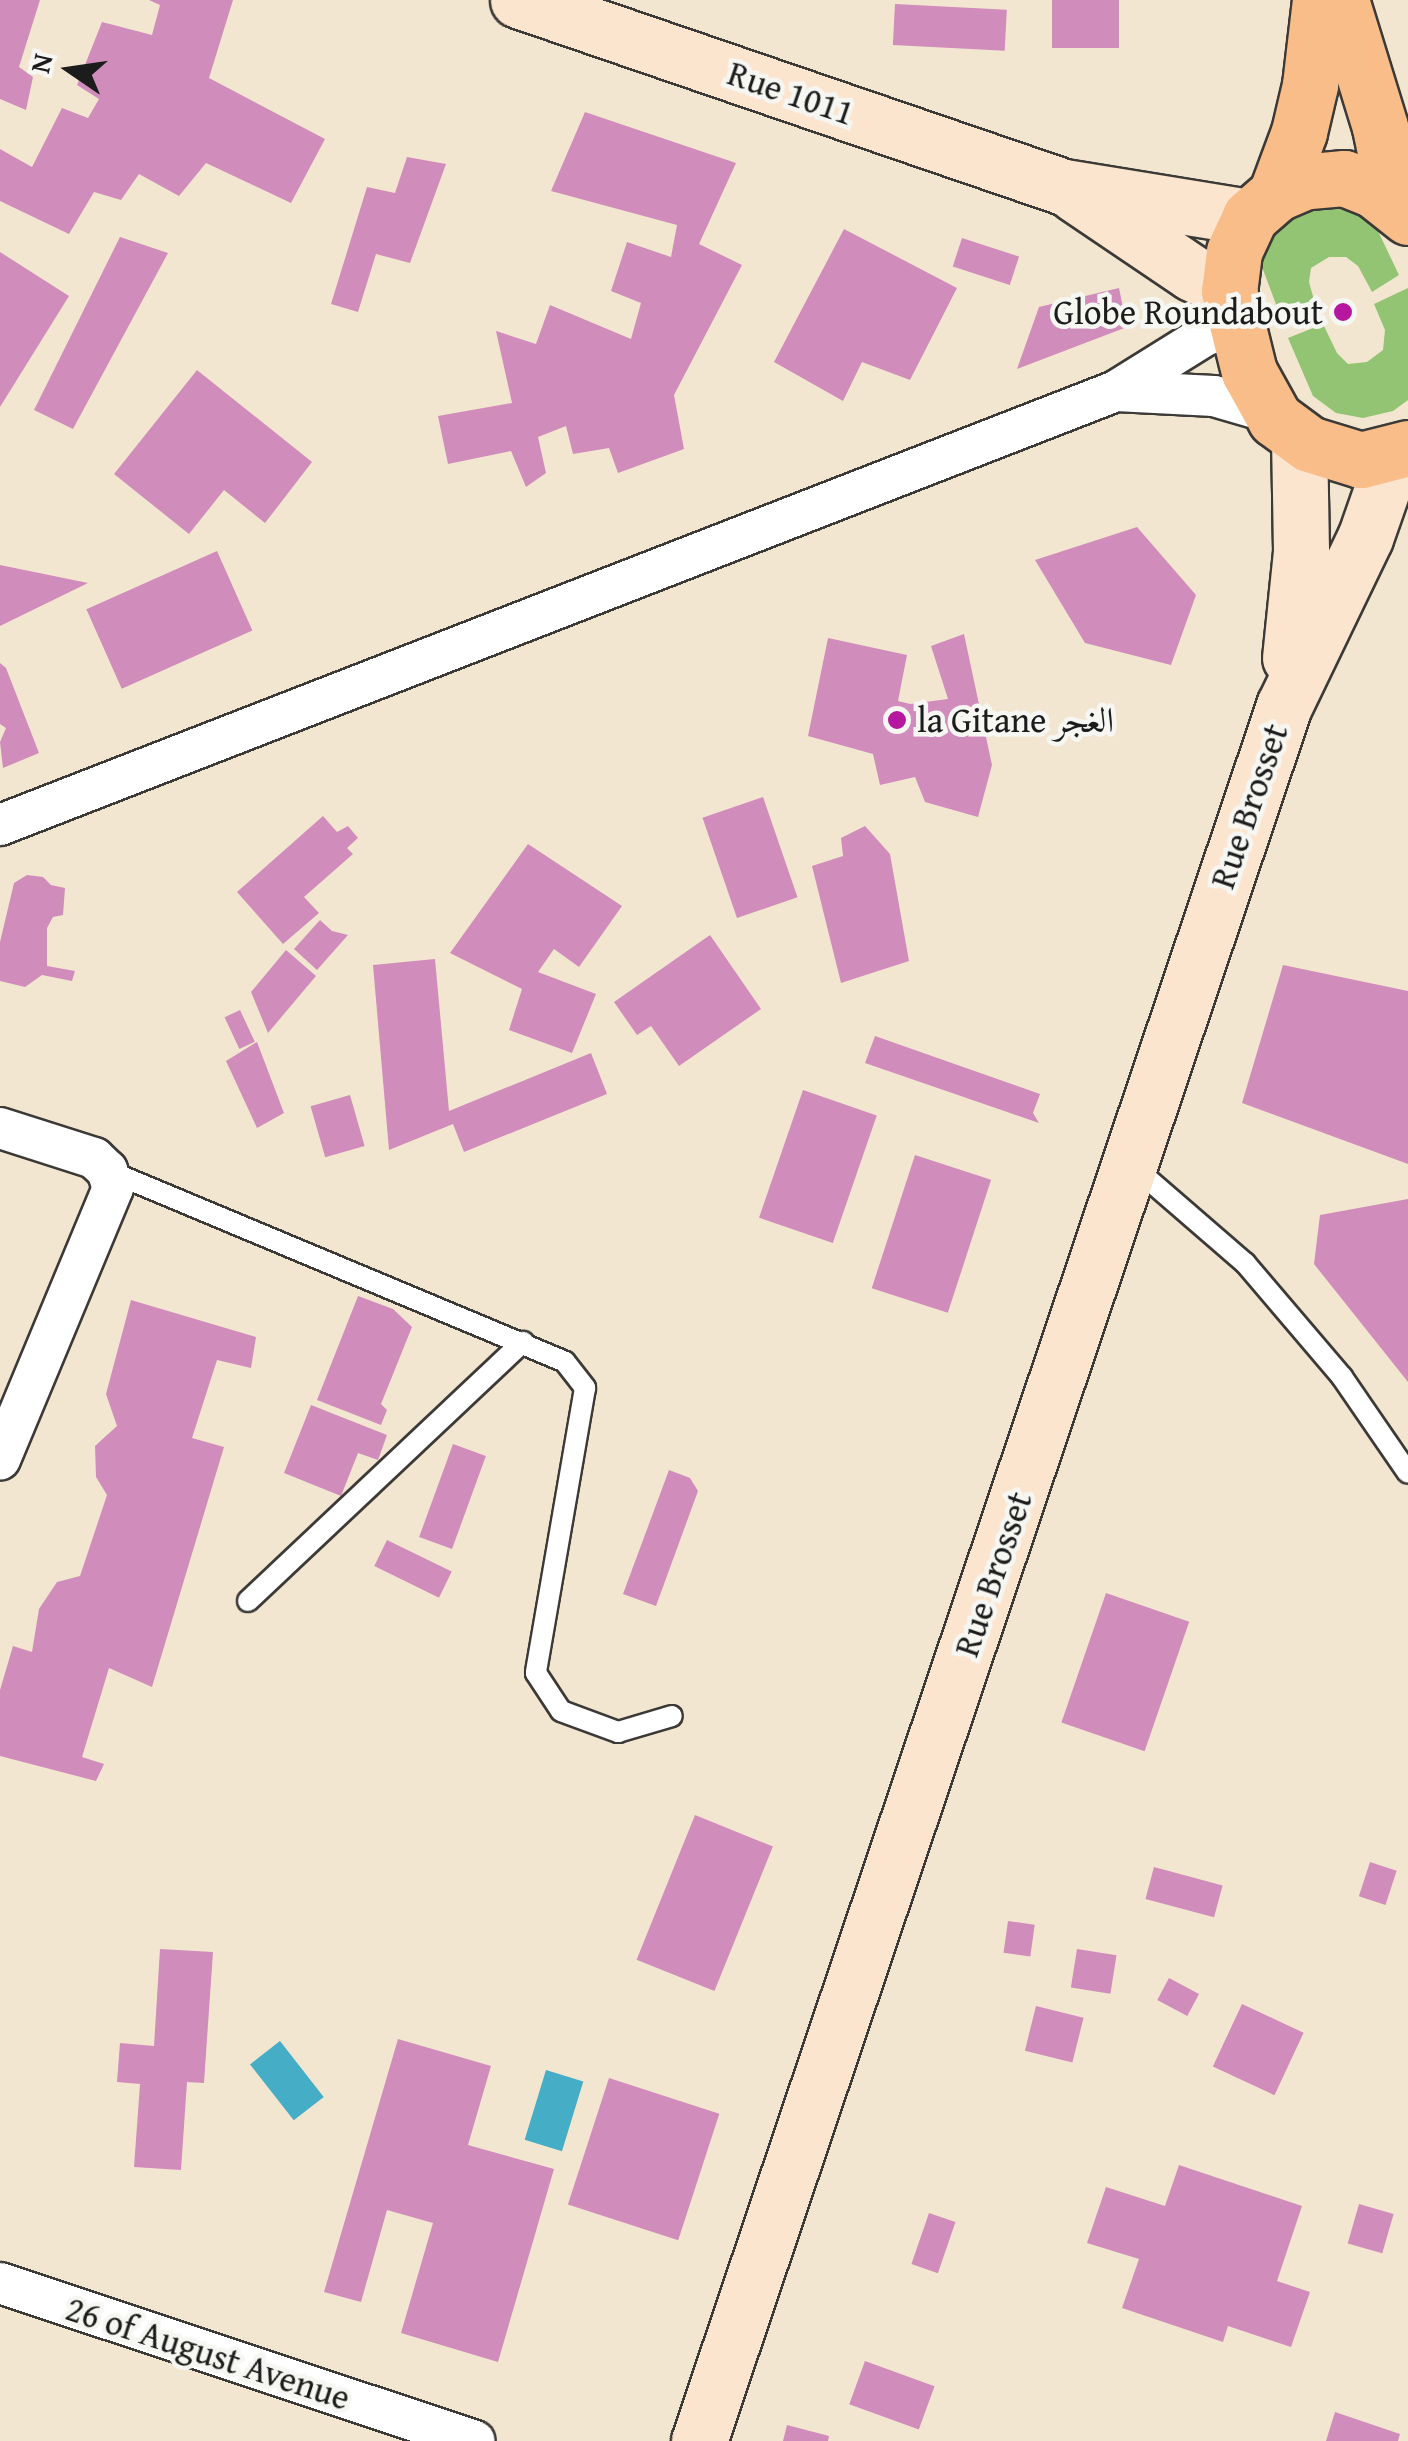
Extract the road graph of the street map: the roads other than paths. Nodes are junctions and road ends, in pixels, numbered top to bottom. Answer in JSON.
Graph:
{"nodes":[{"id":1,"x":518,"y":0,"type":"edge"},
{"id":2,"x":1320,"y":0,"type":"edge"},
{"id":3,"x":1341,"y":0,"type":"edge"},
{"id":4,"x":1064,"y":187,"type":"junction"},
{"id":5,"x":1263,"y":206,"type":"junction"},
{"id":6,"x":1402,"y":212,"type":"edge"},
{"id":7,"x":1232,"y":308,"type":"junction"},
{"id":8,"x":1116,"y":391,"type":"junction"},
{"id":9,"x":1286,"y":426,"type":"junction"},
{"id":10,"x":1404,"y":451,"type":"edge"},
{"id":11,"x":1284,"y":706,"type":"junction"},
{"id":12,"x":0,"y":825,"type":"edge"},
{"id":13,"x":0,"y":1128,"type":"edge"},
{"id":14,"x":1128,"y":1162,"type":"junction"},
{"id":15,"x":107,"y":1170,"type":"junction"},
{"id":16,"x":523,"y":1342,"type":"junction"},
{"id":17,"x":0,"y":1459,"type":"edge"},
{"id":18,"x":1408,"y":1473,"type":"edge"},
{"id":19,"x":248,"y":1600,"type":"dead end"},
{"id":20,"x":672,"y":1716,"type":"dead end"},
{"id":21,"x":0,"y":2283,"type":"edge"},
{"id":22,"x":474,"y":2441,"type":"edge"},
{"id":23,"x":698,"y":2441,"type":"edge"}],
"edges":[{"from":1,"to":4,"type":"main road","name":"Rue 1011"},
{"from":2,"to":5,"type":"main road"},
{"from":3,"to":6,"type":"main road"},
{"from":4,"to":5,"type":"main road","name":"Rue 1011"},
{"from":4,"to":7,"type":"main road","name":"Rue 1011"},
{"from":5,"to":6,"type":"main road"},
{"from":5,"to":7,"type":"main road"},
{"from":7,"to":8,"type":"street"},
{"from":7,"to":9,"type":"main road"},
{"from":8,"to":9,"type":"street"},
{"from":8,"to":12,"type":"street"},
{"from":9,"to":10,"type":"main road"},
{"from":9,"to":11,"type":"main road"},
{"from":10,"to":11,"type":"main road"},
{"from":11,"to":14,"type":"main road","name":"Rue Brosset"},
{"from":13,"to":15,"type":"street"},
{"from":14,"to":18,"type":"lane"},
{"from":14,"to":23,"type":"main road","name":"Rue Brosset"},
{"from":15,"to":16,"type":"lane"},
{"from":15,"to":17,"type":"street"},
{"from":16,"to":19,"type":"lane"},
{"from":16,"to":20,"type":"lane"},
{"from":21,"to":22,"type":"street","name":"26 of August Avenue"}]}
